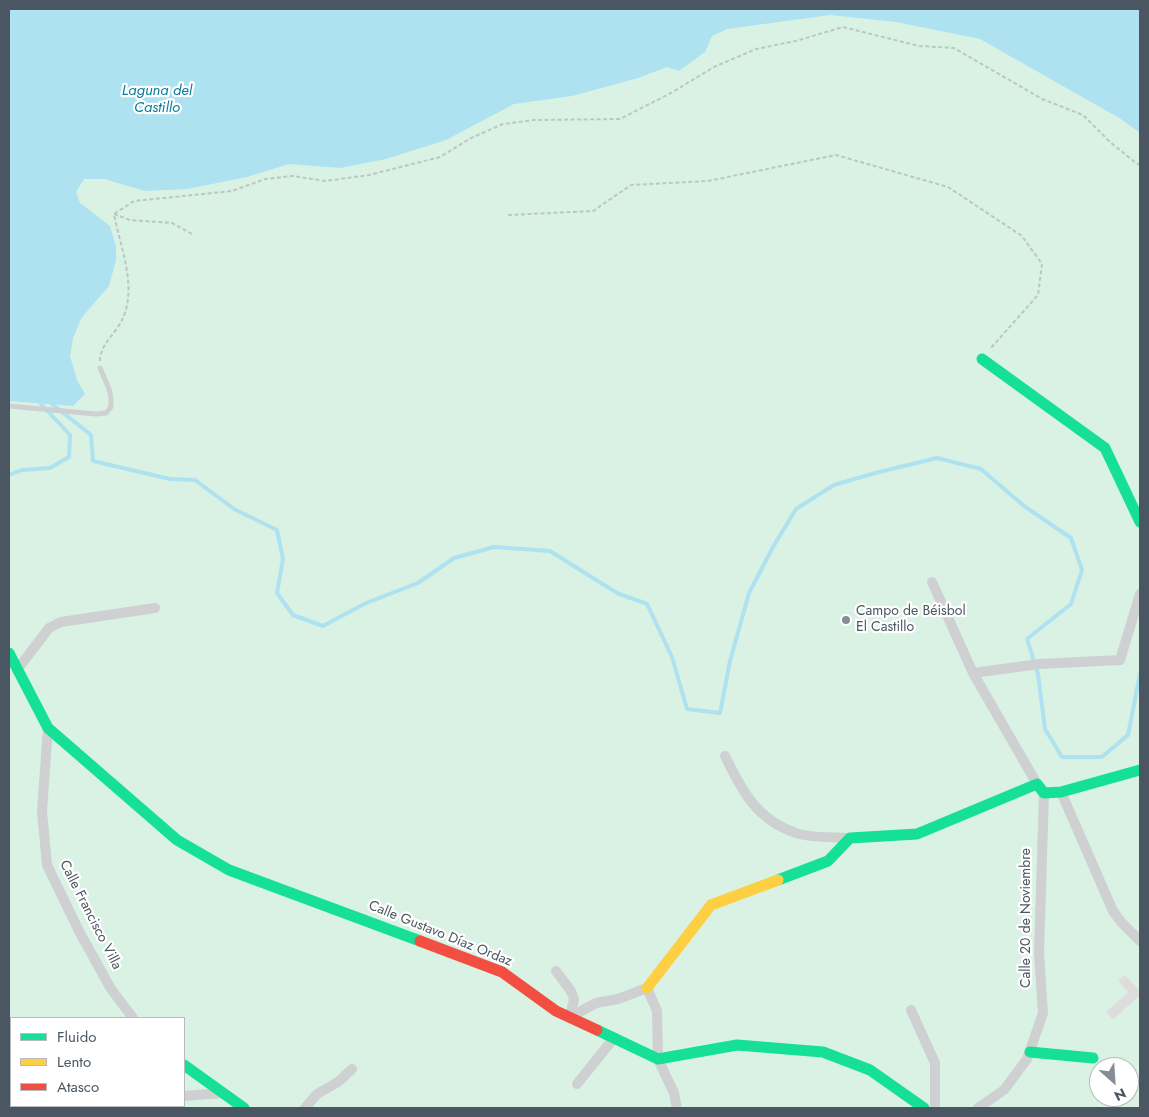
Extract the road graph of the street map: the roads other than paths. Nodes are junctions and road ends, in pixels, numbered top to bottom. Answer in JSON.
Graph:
{"nodes":[{"id":1,"x":982,"y":359,"type":"road end"},
{"id":2,"x":100,"y":368,"type":"road end"},
{"id":3,"x":9,"y":406,"type":"edge"},
{"id":4,"x":1140,"y":522,"type":"edge"},
{"id":5,"x":932,"y":582,"type":"dead end"},
{"id":6,"x":1140,"y":594,"type":"edge"},
{"id":7,"x":155,"y":608,"type":"dead end"},
{"id":8,"x":9,"y":653,"type":"edge"},
{"id":9,"x":17,"y":670,"type":"junction"},
{"id":10,"x":973,"y":673,"type":"junction"},
{"id":11,"x":48,"y":728,"type":"junction"},
{"id":12,"x":725,"y":756,"type":"dead end"},
{"id":13,"x":1140,"y":770,"type":"edge"},
{"id":14,"x":1040,"y":789,"type":"junction"},
{"id":15,"x":1061,"y":792,"type":"junction"},
{"id":16,"x":850,"y":838,"type":"junction"},
{"id":17,"x":1140,"y":941,"type":"edge"},
{"id":18,"x":556,"y":971,"type":"dead end"},
{"id":19,"x":647,"y":988,"type":"junction"},
{"id":20,"x":911,"y":1010,"type":"dead end"},
{"id":21,"x":132,"y":1017,"type":"edge"},
{"id":22,"x":570,"y":1017,"type":"junction"},
{"id":23,"x":614,"y":1038,"type":"junction"},
{"id":24,"x":1030,"y":1052,"type":"junction"},
{"id":25,"x":1089,"y":1058,"type":"edge"},
{"id":26,"x":658,"y":1060,"type":"junction"},
{"id":27,"x":185,"y":1066,"type":"edge"},
{"id":28,"x":352,"y":1069,"type":"dead end"},
{"id":29,"x":577,"y":1084,"type":"dead end"},
{"id":30,"x":222,"y":1093,"type":"junction"},
{"id":31,"x":185,"y":1096,"type":"edge"},
{"id":32,"x":244,"y":1108,"type":"edge"},
{"id":33,"x":305,"y":1108,"type":"edge"},
{"id":34,"x":677,"y":1108,"type":"edge"},
{"id":35,"x":924,"y":1108,"type":"edge"},
{"id":36,"x":935,"y":1108,"type":"edge"},
{"id":37,"x":978,"y":1108,"type":"edge"}],
"edges":[{"from":1,"to":4,"type":"street"},
{"from":2,"to":3,"type":"lane"},
{"from":5,"to":10,"type":"street"},
{"from":6,"to":10,"type":"street"},
{"from":7,"to":9,"type":"street"},
{"from":8,"to":9,"type":"street","name":"Calle Gustavo Díaz Ordaz"},
{"from":9,"to":11,"type":"street","name":"Calle Gustavo Díaz Ordaz"},
{"from":10,"to":14,"type":"street"},
{"from":11,"to":21,"type":"street","name":"Calle Francisco Villa"},
{"from":11,"to":22,"type":"street","name":"Calle Gustavo Díaz Ordaz"},
{"from":12,"to":16,"type":"street"},
{"from":13,"to":15,"type":"street"},
{"from":14,"to":15,"type":"street"},
{"from":14,"to":16,"type":"street"},
{"from":14,"to":24,"type":"street","name":"Calle 20 de Noviembre"},
{"from":15,"to":17,"type":"street"},
{"from":16,"to":19,"type":"street"},
{"from":18,"to":22,"type":"street"},
{"from":19,"to":22,"type":"street"},
{"from":19,"to":26,"type":"street"},
{"from":20,"to":36,"type":"street"},
{"from":22,"to":23,"type":"street","name":"Calle Gustavo Díaz Ordaz"},
{"from":23,"to":26,"type":"street","name":"Calle Gustavo Díaz Ordaz"},
{"from":23,"to":29,"type":"street"},
{"from":24,"to":25,"type":"street"},
{"from":24,"to":37,"type":"street","name":"Calle 20 de Noviembre"},
{"from":26,"to":34,"type":"street"},
{"from":26,"to":35,"type":"street"},
{"from":27,"to":30,"type":"street"},
{"from":28,"to":33,"type":"street"},
{"from":30,"to":31,"type":"street"},
{"from":30,"to":32,"type":"street"}]}
